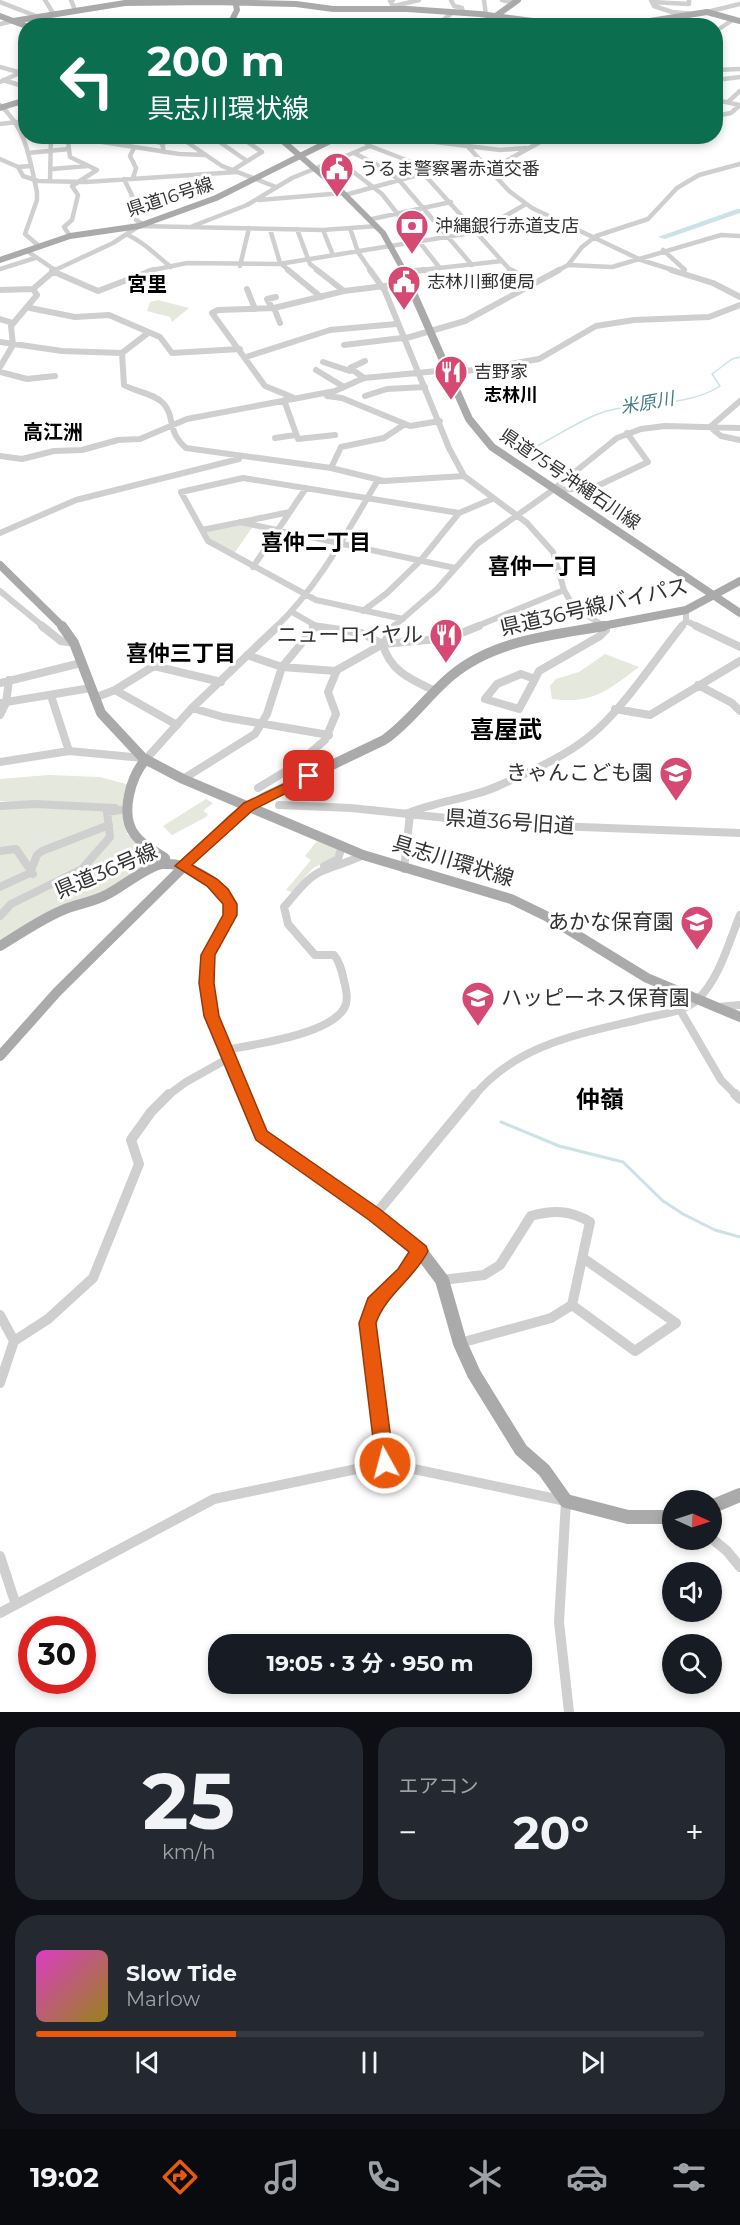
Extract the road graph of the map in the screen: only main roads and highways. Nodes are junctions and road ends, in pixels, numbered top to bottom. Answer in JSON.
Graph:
{"nodes":[{"id":1,"x":147,"y":1,"type":"edge"},
{"id":2,"x":172,"y":1,"type":"edge"},
{"id":3,"x":193,"y":1,"type":"edge"},
{"id":4,"x":211,"y":1,"type":"edge"},
{"id":5,"x":238,"y":1,"type":"edge"},
{"id":6,"x":271,"y":1,"type":"edge"},
{"id":7,"x":516,"y":1,"type":"edge"},
{"id":8,"x":124,"y":2,"type":"edge"},
{"id":9,"x":295,"y":2,"type":"edge"},
{"id":10,"x":0,"y":16,"type":"edge"},
{"id":11,"x":495,"y":16,"type":"junction"},
{"id":12,"x":27,"y":18,"type":"edge"},
{"id":13,"x":233,"y":18,"type":"edge"},
{"id":14,"x":239,"y":18,"type":"edge"},
{"id":15,"x":492,"y":18,"type":"edge"},
{"id":16,"x":512,"y":18,"type":"edge"},
{"id":17,"x":668,"y":18,"type":"edge"},
{"id":18,"x":18,"y":20,"type":"edge"},
{"id":19,"x":737,"y":20,"type":"edge"},
{"id":20,"x":13,"y":21,"type":"junction"},
{"id":21,"x":18,"y":23,"type":"edge"},
{"id":22,"x":18,"y":101,"type":"edge"},
{"id":23,"x":1,"y":106,"type":"edge"},
{"id":24,"x":286,"y":144,"type":"edge"},
{"id":25,"x":326,"y":144,"type":"edge"},
{"id":26,"x":302,"y":158,"type":"junction"},
{"id":27,"x":0,"y":260,"type":"edge"},
{"id":28,"x":0,"y":565,"type":"edge"},
{"id":29,"x":740,"y":581,"type":"edge"},
{"id":30,"x":714,"y":596,"type":"junction"},
{"id":31,"x":740,"y":613,"type":"edge"},
{"id":32,"x":144,"y":759,"type":"junction"},
{"id":33,"x":248,"y":807,"type":"junction"},
{"id":34,"x":166,"y":864,"type":"junction"},
{"id":35,"x":182,"y":866,"type":"junction"},
{"id":36,"x":0,"y":946,"type":"edge"},
{"id":37,"x":740,"y":1017,"type":"edge"},
{"id":38,"x":0,"y":1056,"type":"edge"},
{"id":39,"x":740,"y":1495,"type":"edge"},
{"id":40,"x":722,"y":1502,"type":"edge"},
{"id":41,"x":662,"y":1517,"type":"edge"}],
"edges":[{"from":1,"to":2,"type":"main road"},
{"from":1,"to":8,"type":"main road"},
{"from":2,"to":3,"type":"main road"},
{"from":3,"to":4,"type":"main road"},
{"from":4,"to":5,"type":"main road"},
{"from":5,"to":6,"type":"main road"},
{"from":5,"to":13,"type":"main road"},
{"from":5,"to":14,"type":"main road"},
{"from":6,"to":9,"type":"main road"},
{"from":7,"to":11,"type":"main road"},
{"from":8,"to":12,"type":"main road"},
{"from":9,"to":11,"type":"main road"},
{"from":10,"to":20,"type":"main road"},
{"from":11,"to":15,"type":"main road"},
{"from":11,"to":16,"type":"main road"},
{"from":17,"to":19,"type":"main road"},
{"from":18,"to":20,"type":"main road"},
{"from":20,"to":21,"type":"main road"},
{"from":22,"to":23,"type":"main road"},
{"from":24,"to":26,"type":"main road","name":"県道75号沖縄石川線"},
{"from":25,"to":26,"type":"main road"},
{"from":26,"to":27,"type":"main road","name":"県道16号線"},
{"from":26,"to":30,"type":"main road","name":"県道75号沖縄石川線"},
{"from":28,"to":32,"type":"main road","name":"具志川環状線"},
{"from":29,"to":30,"type":"main road","name":"県道36号線バイパス"},
{"from":30,"to":31,"type":"main road","name":"県道75号沖縄石川線"},
{"from":30,"to":33,"type":"main road","name":"県道36号線バイパス"},
{"from":32,"to":33,"type":"main road","name":"具志川環状線"},
{"from":32,"to":34,"type":"main road"},
{"from":33,"to":35,"type":"main road","name":"県道36号線"},
{"from":33,"to":37,"type":"main road","name":"具志川環状線"},
{"from":34,"to":35,"type":"main road","name":"県道36号線"},
{"from":34,"to":36,"type":"main road","name":"県道36号線"},
{"from":35,"to":38,"type":"main road"},
{"from":35,"to":41,"type":"main road"},
{"from":39,"to":40,"type":"main road"}]}
